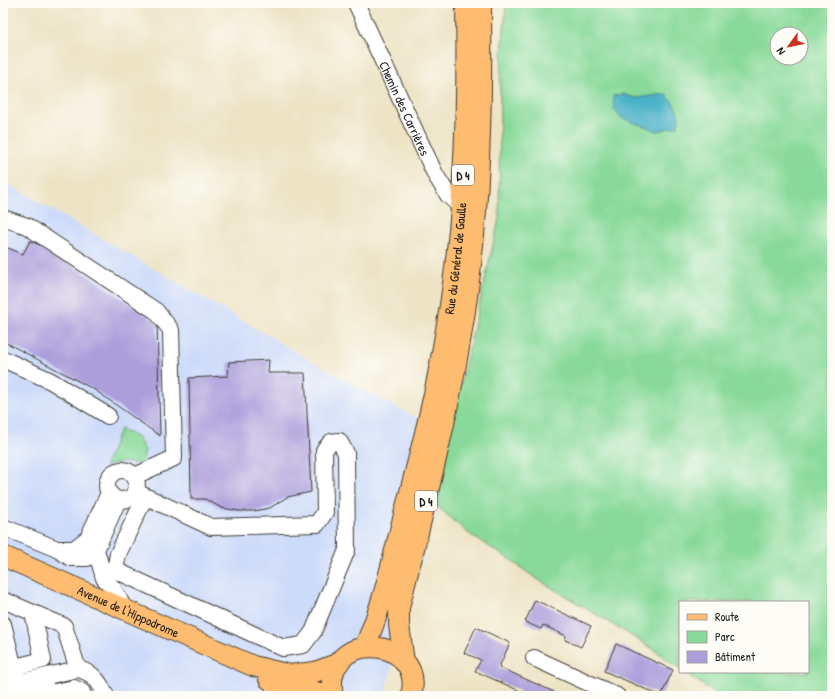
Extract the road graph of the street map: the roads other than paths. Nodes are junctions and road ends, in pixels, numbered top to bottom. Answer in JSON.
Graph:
{"nodes":[{"id":1,"x":356,"y":3,"type":"edge"},
{"id":2,"x":466,"y":3,"type":"edge"},
{"id":3,"x":481,"y":3,"type":"edge"},
{"id":4,"x":461,"y":207,"type":"junction"},
{"id":5,"x":3,"y":218,"type":"edge"},
{"id":6,"x":3,"y":358,"type":"edge"},
{"id":7,"x":108,"y":416,"type":"dead end"},
{"id":8,"x":138,"y":489,"type":"junction"},
{"id":9,"x":113,"y":496,"type":"junction"},
{"id":10,"x":3,"y":527,"type":"edge"},
{"id":11,"x":57,"y":549,"type":"junction"},
{"id":12,"x":96,"y":550,"type":"junction"},
{"id":13,"x":3,"y":556,"type":"edge"},
{"id":14,"x":3,"y":600,"type":"edge"},
{"id":15,"x":125,"y":610,"type":"junction"},
{"id":16,"x":33,"y":613,"type":"junction"},
{"id":17,"x":3,"y":624,"type":"edge"},
{"id":18,"x":366,"y":646,"type":"junction"},
{"id":19,"x":534,"y":658,"type":"dead end"},
{"id":20,"x":404,"y":662,"type":"junction"},
{"id":21,"x":339,"y":663,"type":"junction"},
{"id":22,"x":253,"y":666,"type":"junction"},
{"id":23,"x":8,"y":669,"type":"edge"},
{"id":24,"x":78,"y":669,"type":"junction"},
{"id":25,"x":274,"y":690,"type":"edge"},
{"id":26,"x":15,"y":691,"type":"edge"},
{"id":27,"x":412,"y":695,"type":"edge"},
{"id":28,"x":36,"y":696,"type":"edge"},
{"id":29,"x":83,"y":696,"type":"edge"},
{"id":30,"x":96,"y":696,"type":"edge"},
{"id":31,"x":106,"y":696,"type":"edge"},
{"id":32,"x":327,"y":696,"type":"edge"},
{"id":33,"x":333,"y":696,"type":"edge"},
{"id":34,"x":617,"y":696,"type":"edge"}],
"edges":[{"from":1,"to":4,"type":"street","name":"Chemin des Carrières"},
{"from":2,"to":4,"type":"main road","name":"Rue du Général de Gaulle","number":"D 4"},
{"from":3,"to":20,"type":"main road","number":"D 4"},
{"from":4,"to":18,"type":"main road","name":"Rue du Général de Gaulle","number":"D 4"},
{"from":5,"to":8,"type":"street"},
{"from":6,"to":7,"type":"street"},
{"from":8,"to":8,"type":"street"},
{"from":8,"to":9,"type":"street"},
{"from":8,"to":9,"type":"street"},
{"from":9,"to":11,"type":"street"},
{"from":9,"to":12,"type":"street"},
{"from":10,"to":11,"type":"street"},
{"from":11,"to":12,"type":"street"},
{"from":12,"to":15,"type":"street"},
{"from":13,"to":15,"type":"main road","name":"Avenue de l'Hippodrome"},
{"from":14,"to":16,"type":"street"},
{"from":15,"to":22,"type":"main road","name":"Avenue de l'Hippodrome"},
{"from":16,"to":23,"type":"street"},
{"from":16,"to":24,"type":"street"},
{"from":17,"to":23,"type":"street"},
{"from":18,"to":20,"type":"main road"},
{"from":18,"to":21,"type":"main road"},
{"from":19,"to":34,"type":"street"},
{"from":20,"to":27,"type":"main road"},
{"from":21,"to":22,"type":"main road","name":"Avenue de l'Hippodrome"},
{"from":21,"to":33,"type":"main road"},
{"from":22,"to":25,"type":"main road","name":"Avenue de l'Hippodrome"},
{"from":23,"to":26,"type":"street"},
{"from":24,"to":26,"type":"street"},
{"from":24,"to":31,"type":"street"},
{"from":25,"to":32,"type":"main road","name":"Avenue de l'Hippodrome"},
{"from":26,"to":30,"type":"street"},
{"from":28,"to":29,"type":"street"}]}
